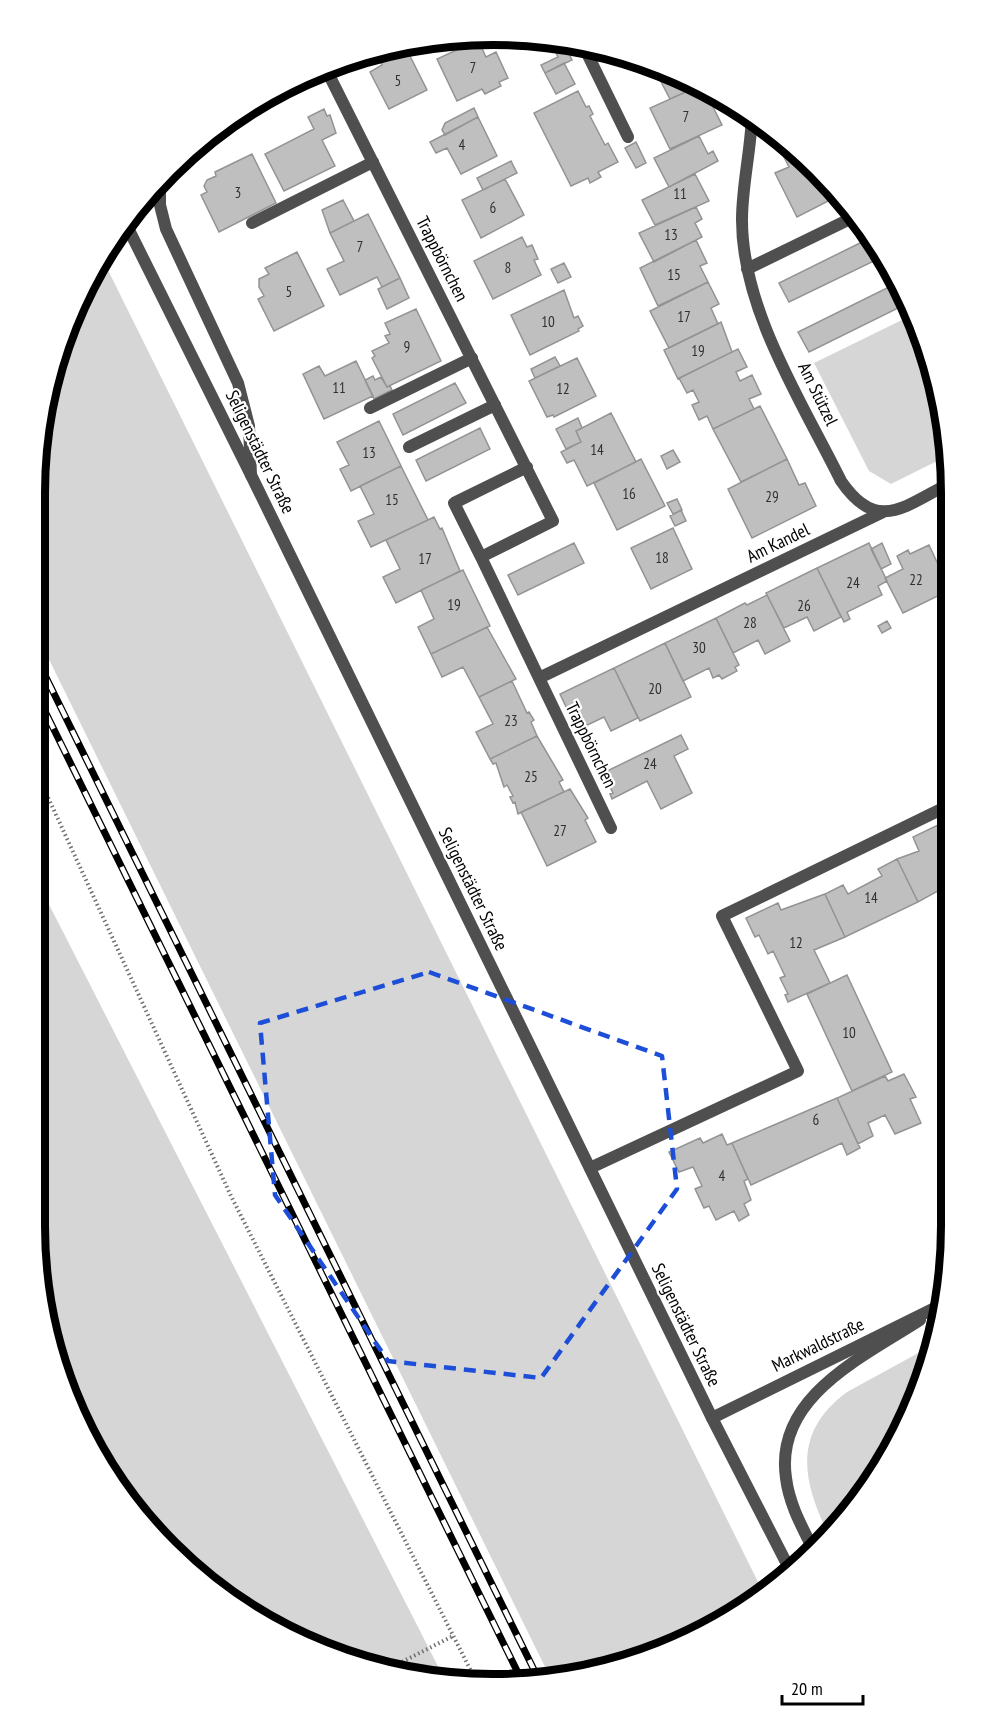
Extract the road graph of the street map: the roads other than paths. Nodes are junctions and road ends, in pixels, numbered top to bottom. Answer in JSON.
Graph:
{"nodes":[{"id":1,"x":588,"y":56,"type":"edge"},
{"id":2,"x":330,"y":76,"type":"edge"},
{"id":3,"x":751,"y":127,"type":"edge"},
{"id":4,"x":628,"y":137,"type":"dead end"},
{"id":5,"x":373,"y":162,"type":"junction"},
{"id":6,"x":160,"y":194,"type":"edge"},
{"id":7,"x":848,"y":220,"type":"edge"},
{"id":8,"x":252,"y":224,"type":"dead end"},
{"id":9,"x":130,"y":232,"type":"edge"},
{"id":10,"x":747,"y":269,"type":"junction"},
{"id":11,"x":472,"y":358,"type":"junction"},
{"id":12,"x":495,"y":405,"type":"junction"},
{"id":13,"x":370,"y":408,"type":"dead end"},
{"id":14,"x":409,"y":447,"type":"dead end"},
{"id":15,"x":526,"y":467,"type":"junction"},
{"id":16,"x":251,"y":475,"type":"junction"},
{"id":17,"x":941,"y":488,"type":"edge"},
{"id":18,"x":884,"y":511,"type":"junction"},
{"id":19,"x":481,"y":557,"type":"junction"},
{"id":20,"x":539,"y":678,"type":"junction"},
{"id":21,"x":941,"y":810,"type":"edge"},
{"id":22,"x":611,"y":828,"type":"dead end"},
{"id":23,"x":590,"y":1168,"type":"junction"},
{"id":24,"x":932,"y":1310,"type":"edge"},
{"id":25,"x":932,"y":1312,"type":"edge"},
{"id":26,"x":712,"y":1418,"type":"junction"},
{"id":27,"x":810,"y":1543,"type":"edge"},
{"id":28,"x":787,"y":1564,"type":"edge"}],
"edges":[{"from":1,"to":4,"type":"street"},
{"from":2,"to":5,"type":"street","name":"Trappbörnchen"},
{"from":3,"to":10,"type":"street","name":"Am Stützel"},
{"from":5,"to":8,"type":"street"},
{"from":5,"to":11,"type":"street","name":"Trappbörnchen"},
{"from":6,"to":16,"type":"street"},
{"from":7,"to":10,"type":"street"},
{"from":9,"to":16,"type":"street","name":"Seligenstädter Straße"},
{"from":10,"to":18,"type":"street","name":"Am Stützel"},
{"from":11,"to":12,"type":"street","name":"Trappbörnchen"},
{"from":11,"to":13,"type":"street"},
{"from":12,"to":14,"type":"street"},
{"from":12,"to":15,"type":"street","name":"Trappbörnchen"},
{"from":15,"to":19,"type":"street","name":"Trappbörnchen"},
{"from":15,"to":19,"type":"street","name":"Trappbörnchen"},
{"from":16,"to":23,"type":"street","name":"Seligenstädter Straße"},
{"from":17,"to":18,"type":"street","name":"Am Kandel"},
{"from":18,"to":20,"type":"street","name":"Am Kandel"},
{"from":19,"to":20,"type":"street","name":"Trappbörnchen"},
{"from":20,"to":22,"type":"street","name":"Trappbörnchen"},
{"from":21,"to":23,"type":"street"},
{"from":23,"to":26,"type":"street","name":"Seligenstädter Straße"},
{"from":24,"to":26,"type":"street","name":"Markwaldstraße"},
{"from":25,"to":27,"type":"street"},
{"from":26,"to":28,"type":"street","name":"Seligenstädter Straße"}]}
